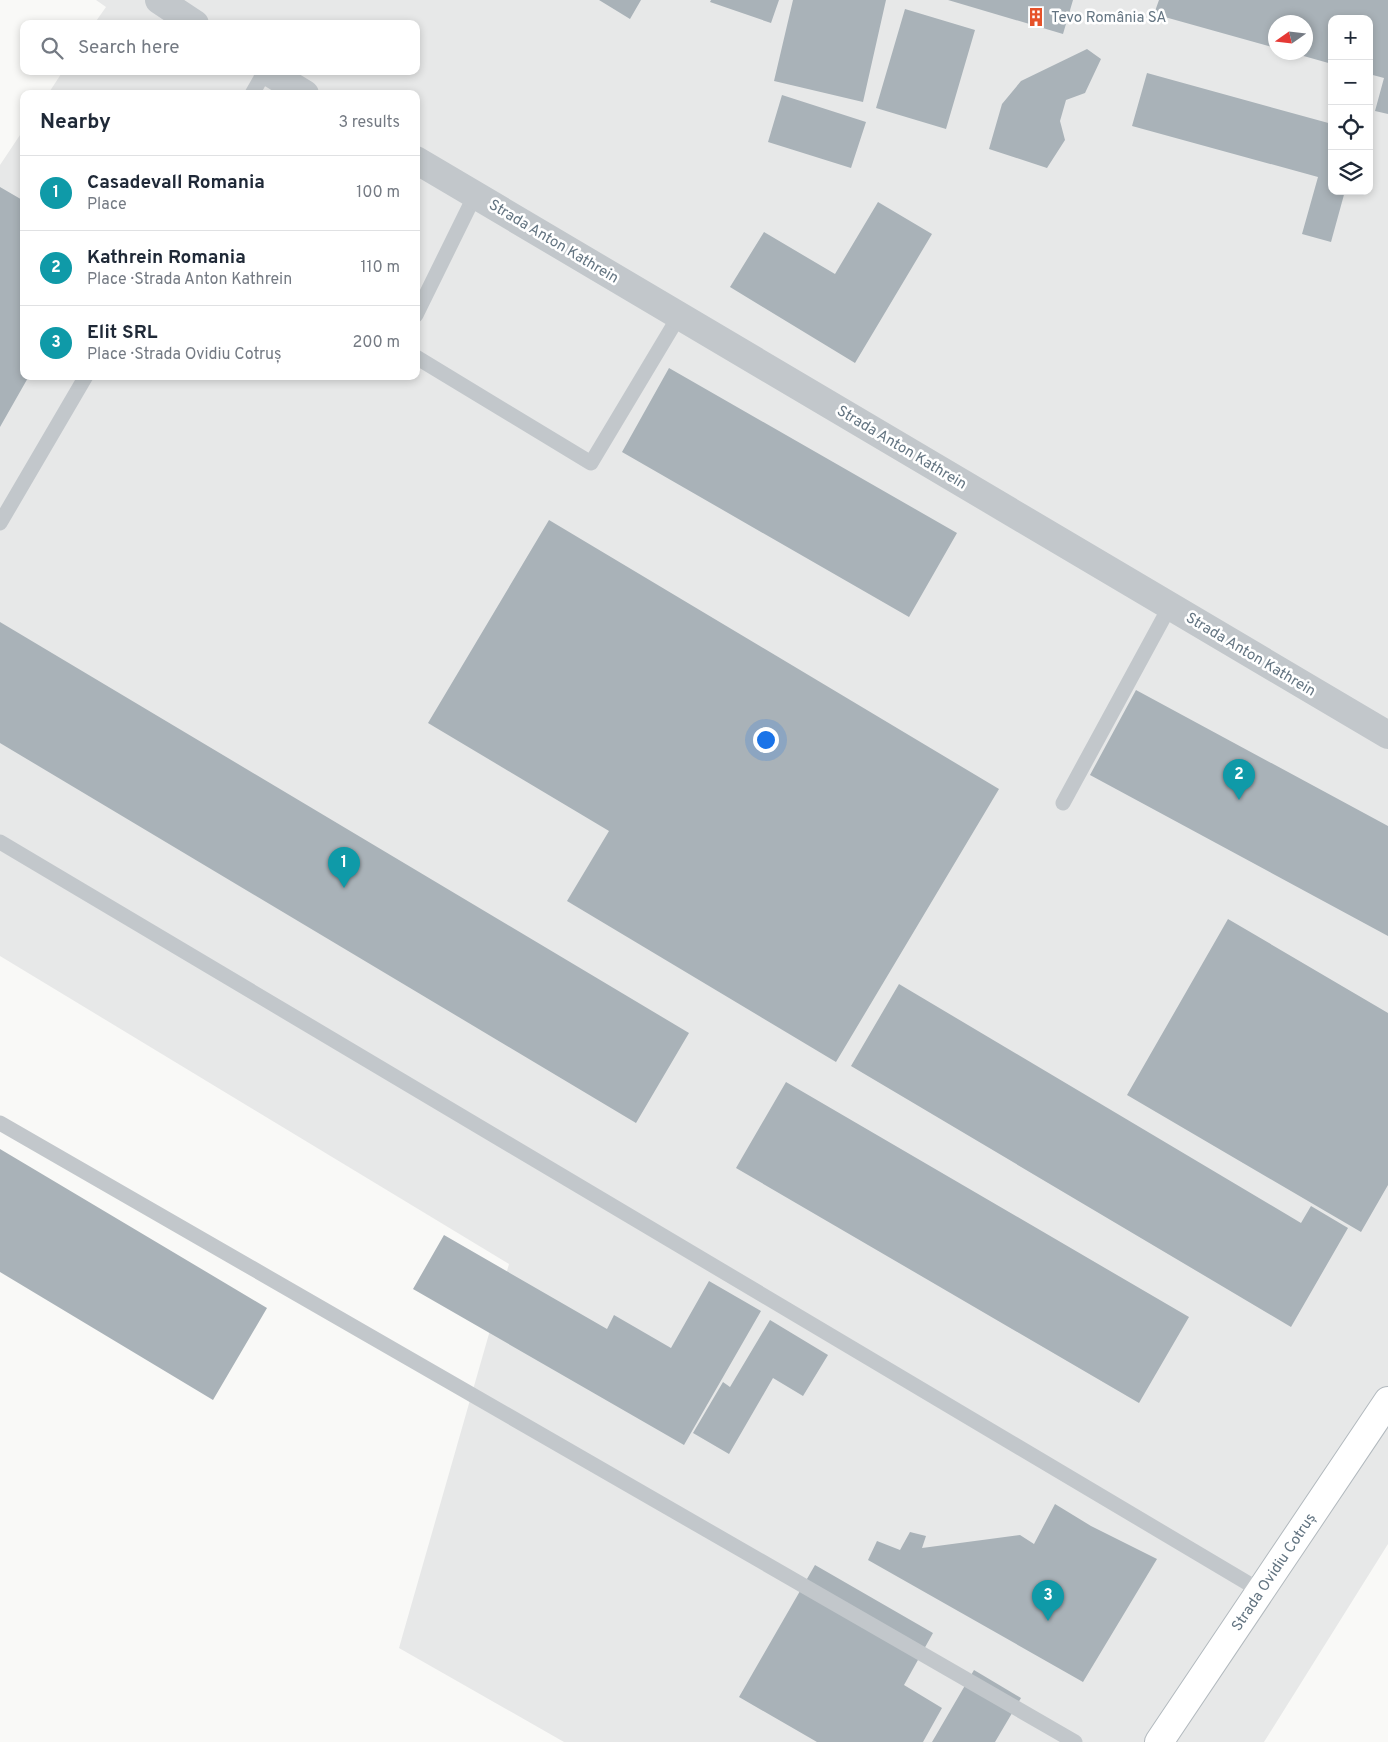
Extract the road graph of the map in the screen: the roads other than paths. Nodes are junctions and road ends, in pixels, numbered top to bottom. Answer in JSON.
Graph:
{"nodes":[{"id":1,"x":159,"y":0,"type":"edge"},
{"id":2,"x":189,"y":20,"type":"edge"},
{"id":3,"x":264,"y":75,"type":"edge"},
{"id":4,"x":273,"y":75,"type":"edge"},
{"id":5,"x":254,"y":90,"type":"edge"},
{"id":6,"x":298,"y":90,"type":"edge"},
{"id":7,"x":420,"y":162,"type":"edge"},
{"id":8,"x":475,"y":195,"type":"junction"},
{"id":9,"x":420,"y":307,"type":"edge"},
{"id":10,"x":679,"y":316,"type":"junction"},
{"id":11,"x":420,"y":360,"type":"edge"},
{"id":12,"x":84,"y":380,"type":"edge"},
{"id":13,"x":0,"y":523,"type":"edge"},
{"id":14,"x":1170,"y":606,"type":"junction"},
{"id":15,"x":1388,"y":735,"type":"edge"},
{"id":16,"x":1062,"y":803,"type":"dead end"},
{"id":17,"x":0,"y":842,"type":"edge"},
{"id":18,"x":0,"y":1123,"type":"edge"},
{"id":19,"x":1388,"y":1401,"type":"edge"},
{"id":20,"x":1261,"y":1592,"type":"junction"},
{"id":21,"x":1075,"y":1742,"type":"edge"},
{"id":22,"x":1159,"y":1742,"type":"edge"}],
"edges":[{"from":1,"to":2,"type":"street"},
{"from":3,"to":5,"type":"lane"},
{"from":4,"to":6,"type":"street"},
{"from":7,"to":8,"type":"street","name":"Strada Anton Kathrein"},
{"from":8,"to":9,"type":"lane"},
{"from":8,"to":10,"type":"street","name":"Strada Anton Kathrein"},
{"from":10,"to":11,"type":"lane"},
{"from":10,"to":14,"type":"street","name":"Strada Anton Kathrein"},
{"from":12,"to":13,"type":"lane"},
{"from":14,"to":15,"type":"street","name":"Strada Anton Kathrein"},
{"from":14,"to":16,"type":"lane"},
{"from":17,"to":20,"type":"lane"},
{"from":18,"to":21,"type":"lane"},
{"from":19,"to":20,"type":"main road","name":"Strada Ovidiu Cotruș"},
{"from":20,"to":22,"type":"main road","name":"Strada Ovidiu Cotruș"}]}
